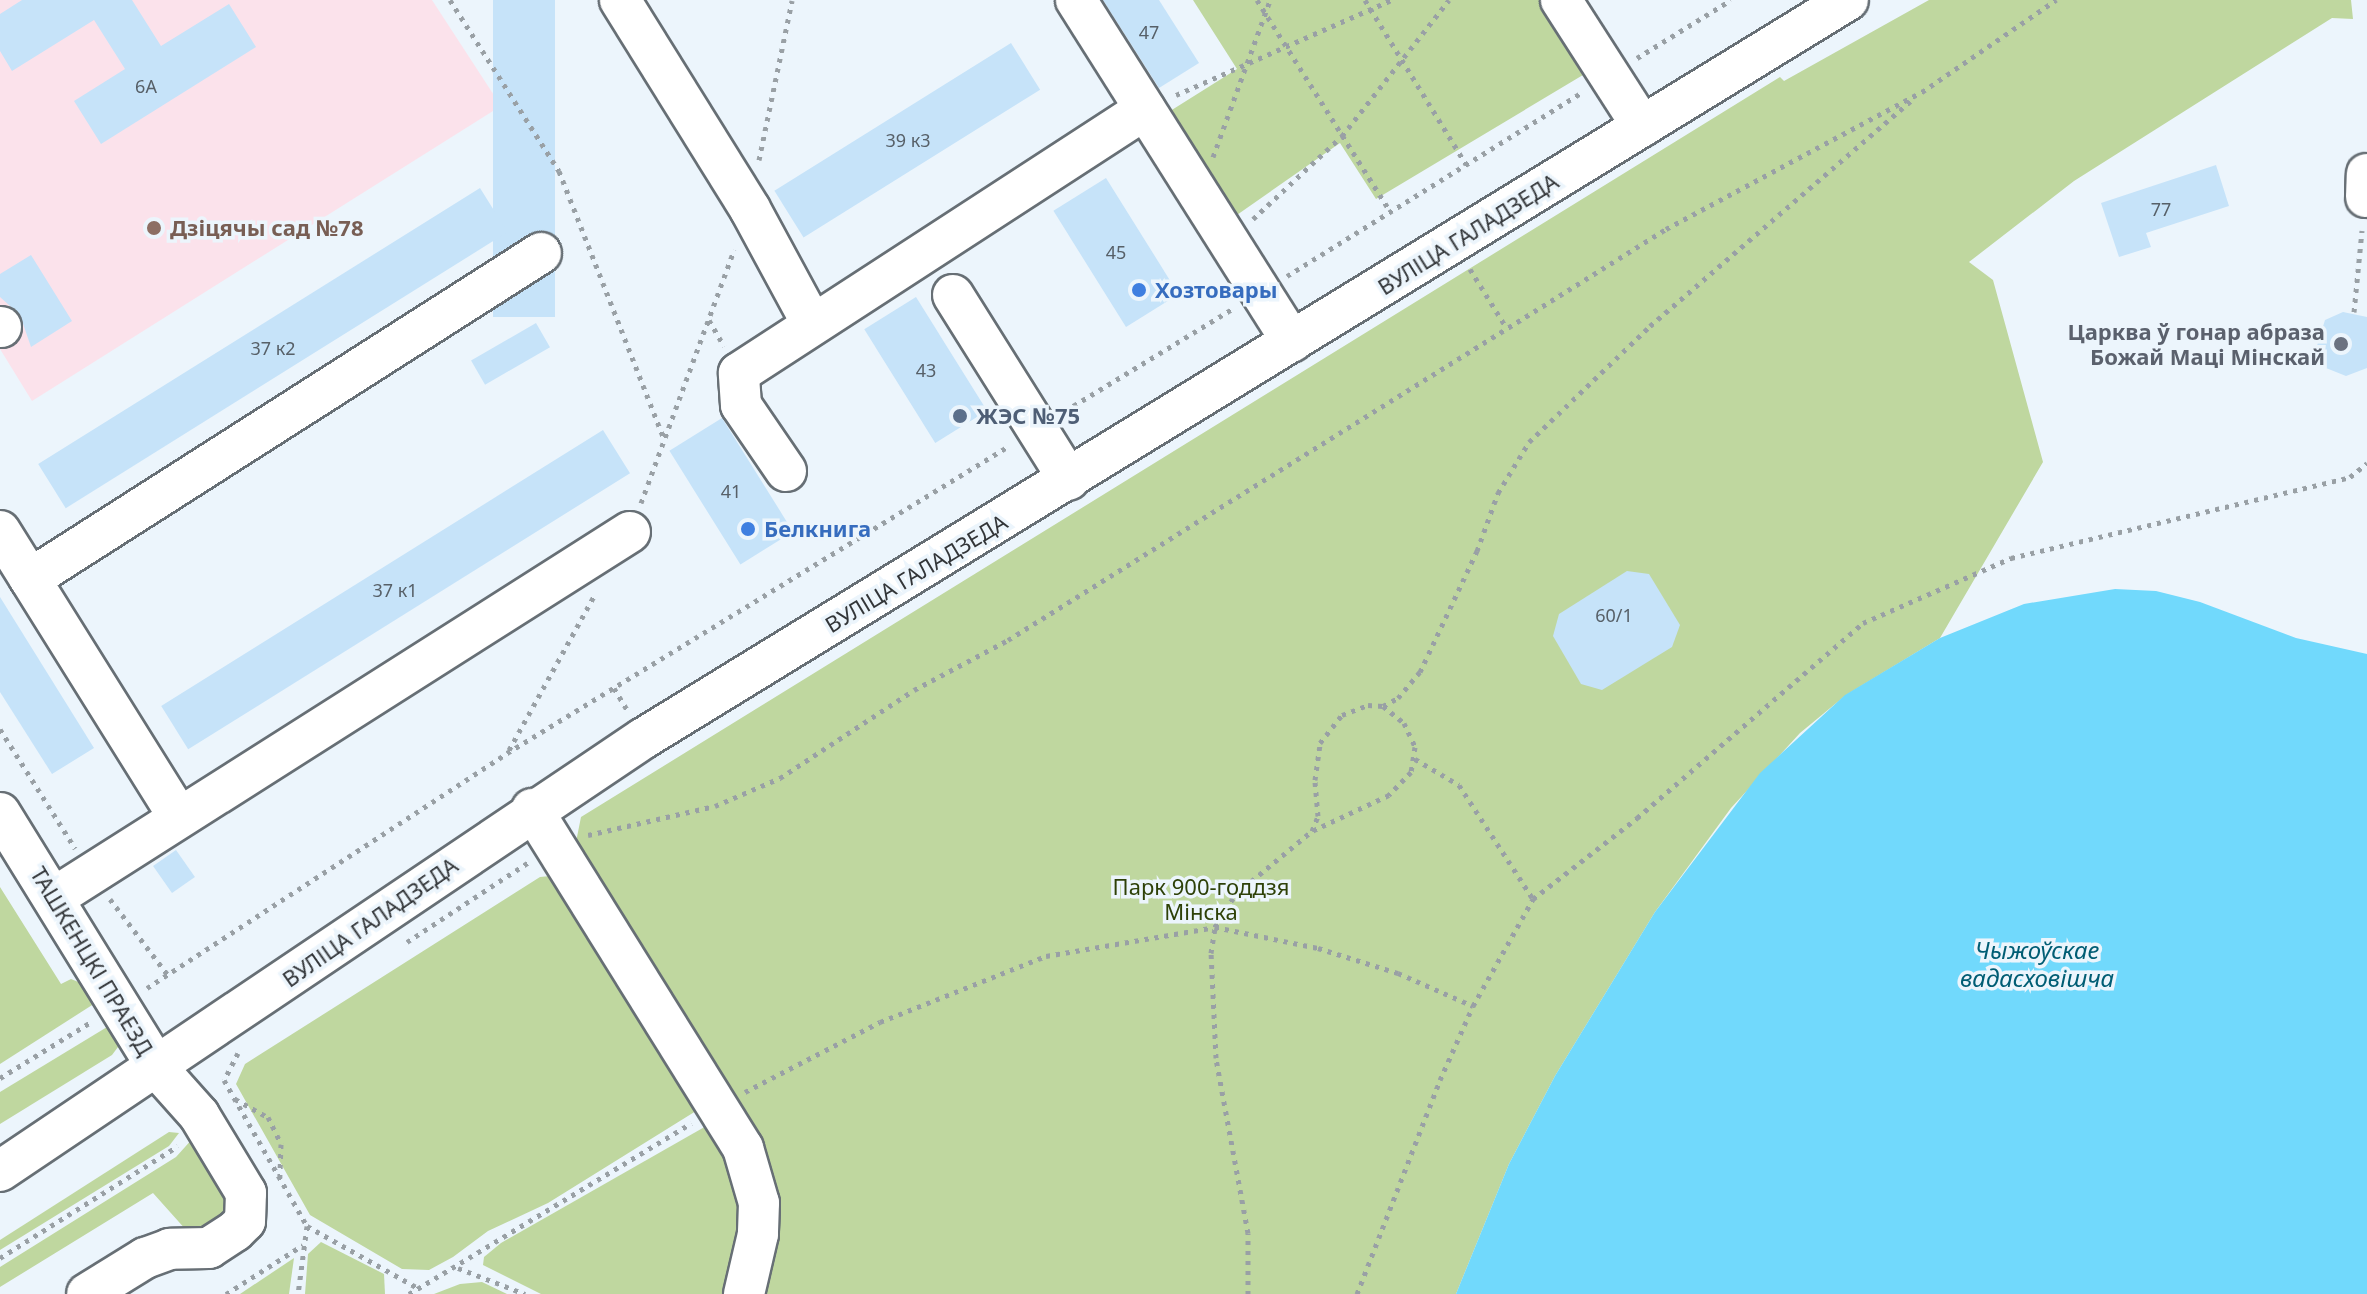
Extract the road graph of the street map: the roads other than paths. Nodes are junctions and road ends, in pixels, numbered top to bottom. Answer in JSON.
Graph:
{"nodes":[{"id":1,"x":620,"y":0,"type":"edge"},
{"id":2,"x":1076,"y":0,"type":"edge"},
{"id":3,"x":1561,"y":0,"type":"edge"},
{"id":4,"x":1848,"y":0,"type":"edge"},
{"id":5,"x":1145,"y":109,"type":"junction"},
{"id":6,"x":1642,"y":126,"type":"junction"},
{"id":7,"x":2367,"y":174,"type":"edge"},
{"id":8,"x":2366,"y":197,"type":"edge"},
{"id":9,"x":541,"y":253,"type":"dead end"},
{"id":10,"x":953,"y":295,"type":"dead end"},
{"id":11,"x":811,"y":322,"type":"junction"},
{"id":12,"x":1292,"y":342,"type":"junction"},
{"id":13,"x":786,"y":471,"type":"dead end"},
{"id":14,"x":1069,"y":480,"type":"junction"},
{"id":15,"x":0,"y":531,"type":"edge"},
{"id":16,"x":630,"y":532,"type":"road end"},
{"id":17,"x":30,"y":579,"type":"junction"},
{"id":18,"x":532,"y":809,"type":"junction"},
{"id":19,"x":0,"y":813,"type":"edge"},
{"id":20,"x":178,"y":816,"type":"junction"},
{"id":21,"x":55,"y":897,"type":"junction"},
{"id":22,"x":158,"y":1069,"type":"junction"},
{"id":23,"x":0,"y":1171,"type":"edge"},
{"id":24,"x":87,"y":1294,"type":"edge"},
{"id":25,"x":744,"y":1294,"type":"edge"}],
"edges":[{"from":1,"to":11,"type":"street"},
{"from":2,"to":5,"type":"street"},
{"from":3,"to":6,"type":"street"},
{"from":4,"to":6,"type":"street","name":"ВУЛІЦА ГАЛАДЗЕДА"},
{"from":5,"to":11,"type":"street"},
{"from":5,"to":12,"type":"street"},
{"from":6,"to":12,"type":"street","name":"ВУЛІЦА ГАЛАДЗЕДА"},
{"from":7,"to":8,"type":"street"},
{"from":9,"to":17,"type":"street"},
{"from":10,"to":14,"type":"street"},
{"from":11,"to":13,"type":"street"},
{"from":12,"to":14,"type":"street","name":"ВУЛІЦА ГАЛАДЗЕДА"},
{"from":14,"to":18,"type":"street","name":"ВУЛІЦА ГАЛАДЗЕДА"},
{"from":15,"to":17,"type":"street"},
{"from":16,"to":20,"type":"street"},
{"from":17,"to":20,"type":"street"},
{"from":18,"to":22,"type":"street","name":"ВУЛІЦА ГАЛАДЗЕДА"},
{"from":18,"to":25,"type":"street"},
{"from":19,"to":21,"type":"street","name":"ТАШКЕНЦКІ ПРАЕЗД"},
{"from":20,"to":21,"type":"street"},
{"from":21,"to":22,"type":"street","name":"ТАШКЕНЦКІ ПРАЕЗД"},
{"from":22,"to":23,"type":"street","name":"ВУЛІЦА ГАЛАДЗЕДА"},
{"from":22,"to":24,"type":"street","name":"ТАШКЕНЦКІ ПРАЕЗД"}]}
